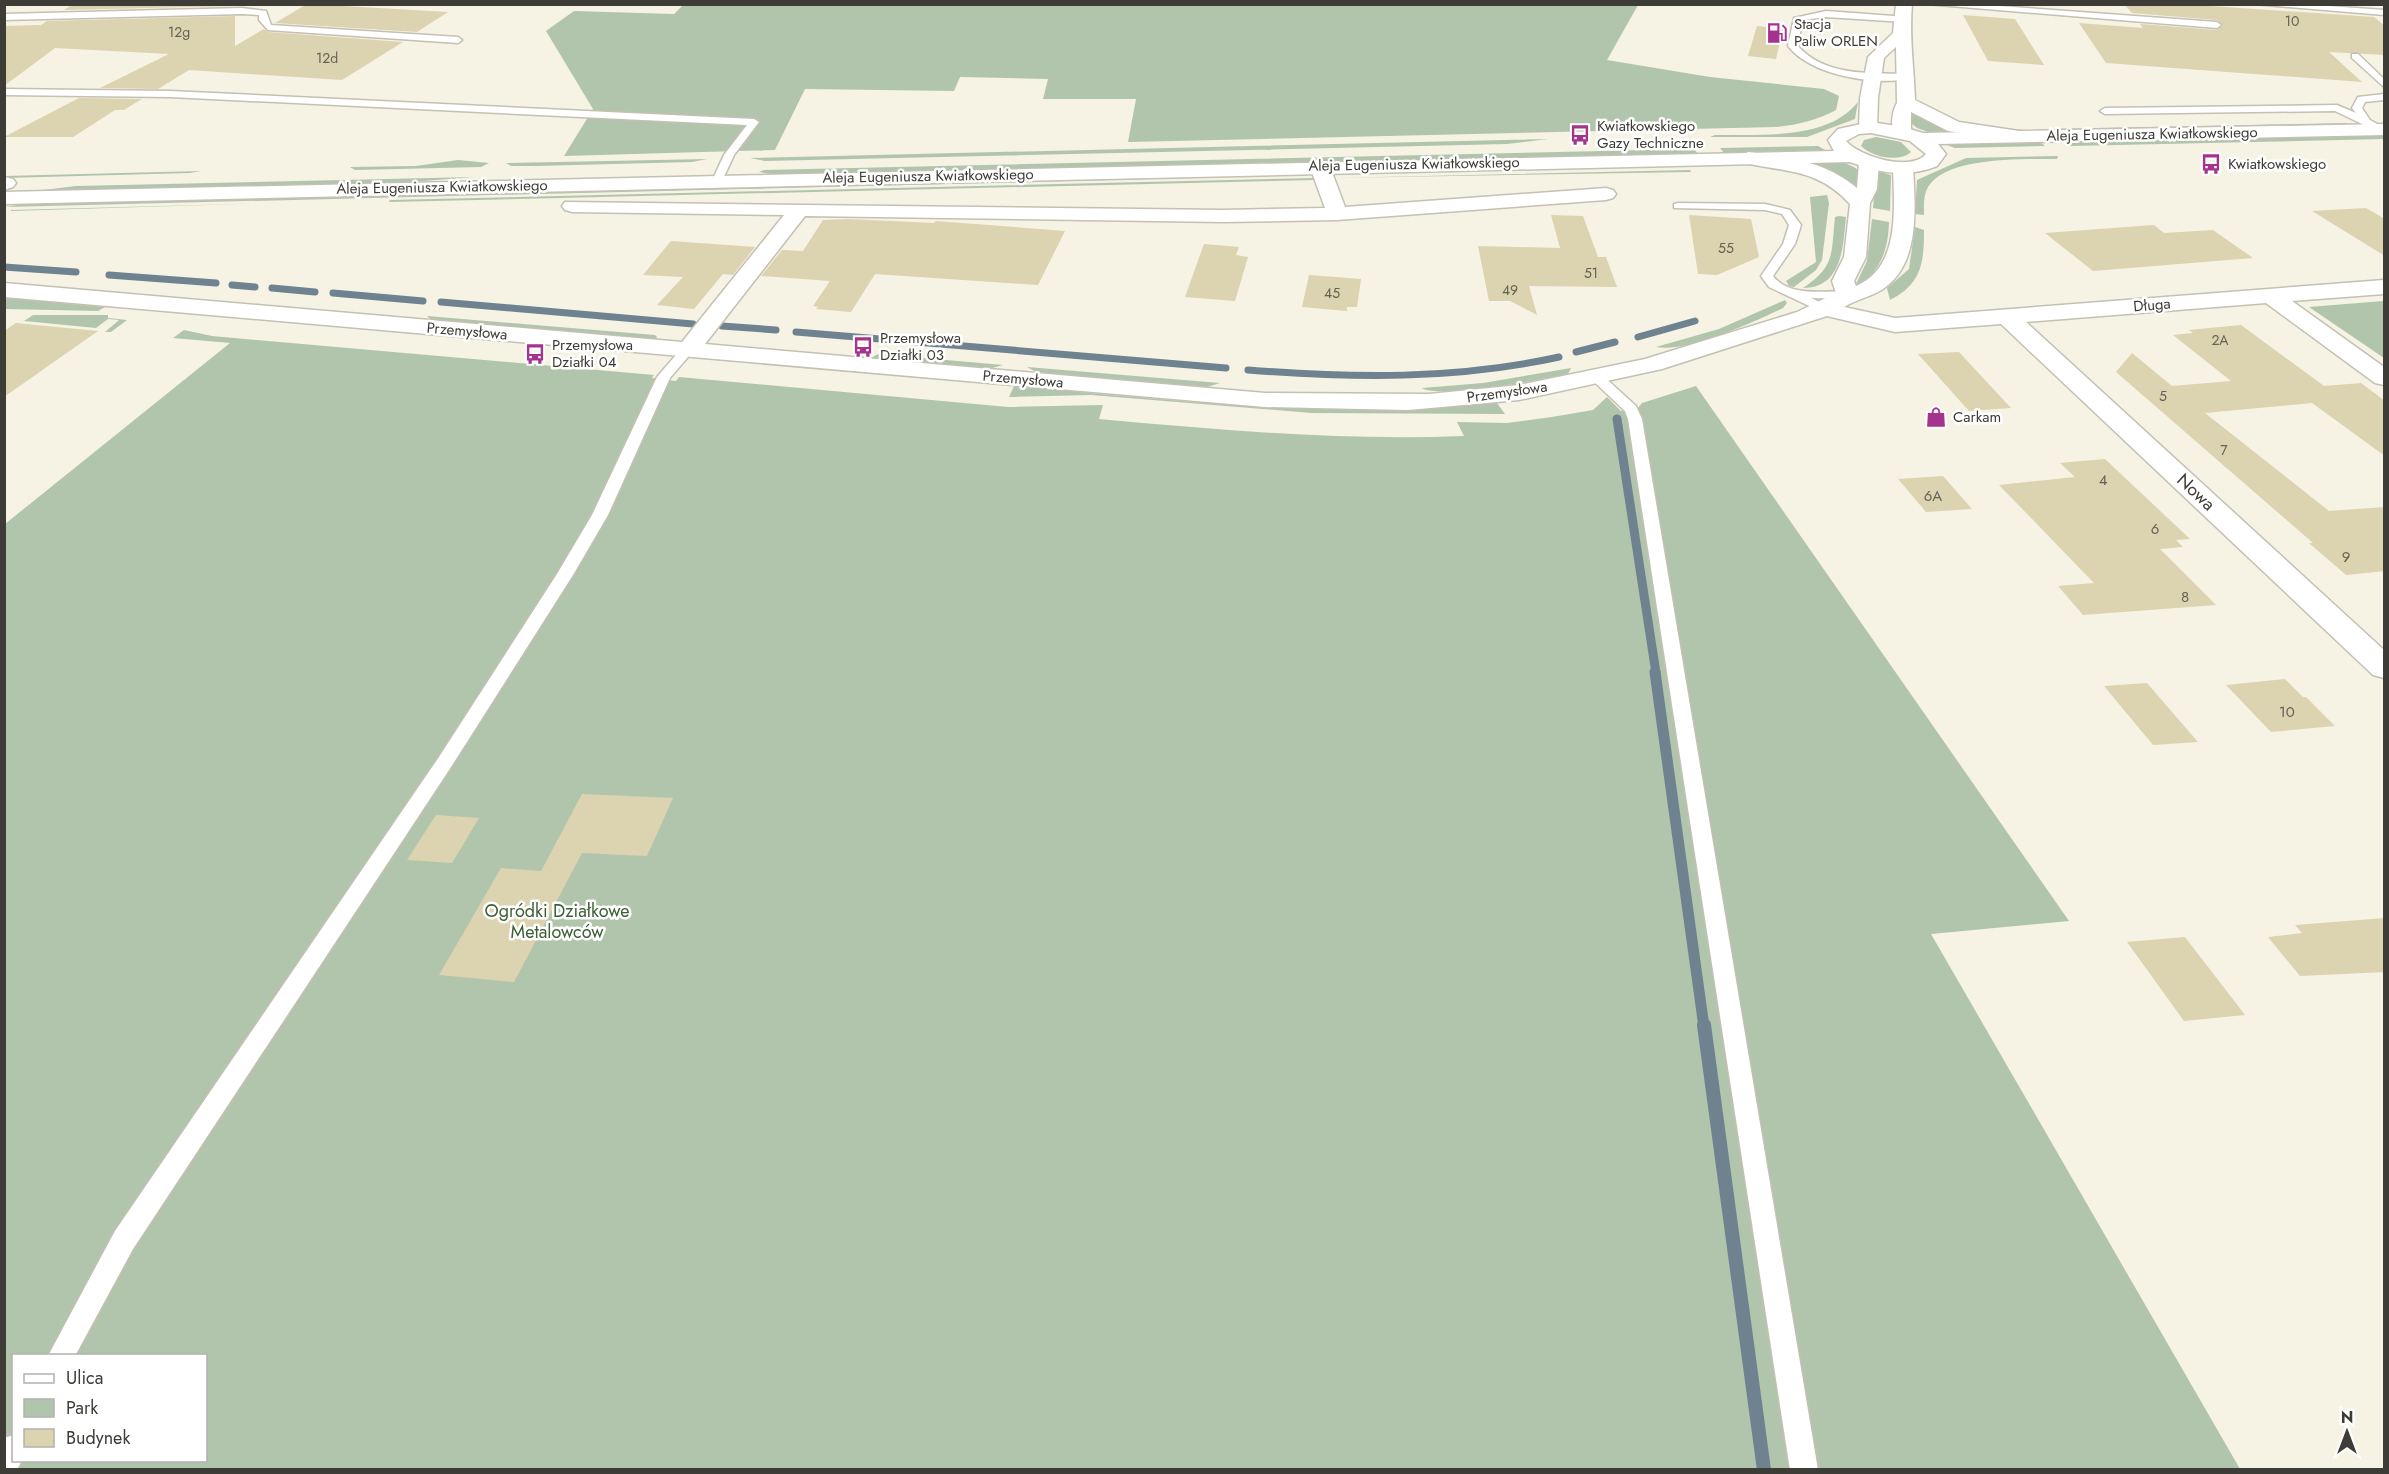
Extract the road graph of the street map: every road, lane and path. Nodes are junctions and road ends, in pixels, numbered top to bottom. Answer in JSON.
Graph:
{"nodes":[{"id":1,"x":1930,"y":4,"type":"edge"},
{"id":2,"x":2089,"y":4,"type":"edge"},
{"id":3,"x":2258,"y":4,"type":"edge"},
{"id":4,"x":2385,"y":13,"type":"edge"},
{"id":5,"x":4,"y":16,"type":"edge"},
{"id":6,"x":2096,"y":17,"type":"junction"},
{"id":7,"x":1903,"y":19,"type":"edge"},
{"id":8,"x":2217,"y":26,"type":"dead end"},
{"id":9,"x":458,"y":40,"type":"dead end"},
{"id":10,"x":2355,"y":56,"type":"dead end"},
{"id":11,"x":1872,"y":76,"type":"junction"},
{"id":12,"x":1905,"y":77,"type":"junction"},
{"id":13,"x":2385,"y":84,"type":"edge"},
{"id":14,"x":4,"y":92,"type":"edge"},
{"id":15,"x":2385,"y":97,"type":"edge"},
{"id":16,"x":1906,"y":103,"type":"junction"},
{"id":17,"x":2104,"y":111,"type":"dead end"},
{"id":18,"x":1868,"y":128,"type":"junction"},
{"id":19,"x":2379,"y":131,"type":"edge"},
{"id":20,"x":1902,"y":132,"type":"junction"},
{"id":21,"x":2027,"y":137,"type":"junction"},
{"id":22,"x":1920,"y":139,"type":"junction"},
{"id":23,"x":1837,"y":140,"type":"junction"},
{"id":24,"x":1936,"y":154,"type":"junction"},
{"id":25,"x":1746,"y":158,"type":"junction"},
{"id":26,"x":1860,"y":159,"type":"junction"},
{"id":27,"x":1320,"y":167,"type":"junction"},
{"id":28,"x":1903,"y":167,"type":"junction"},
{"id":29,"x":720,"y":174,"type":"junction"},
{"id":30,"x":5,"y":187,"type":"edge"},
{"id":31,"x":1606,"y":194,"type":"dead end"},
{"id":32,"x":1860,"y":203,"type":"junction"},
{"id":33,"x":572,"y":206,"type":"dead end"},
{"id":34,"x":1678,"y":206,"type":"dead end"},
{"id":35,"x":799,"y":210,"type":"junction"},
{"id":36,"x":1337,"y":214,"type":"junction"},
{"id":37,"x":2385,"y":287,"type":"edge"},
{"id":38,"x":4,"y":290,"type":"edge"},
{"id":39,"x":1796,"y":293,"type":"junction"},
{"id":40,"x":1848,"y":295,"type":"junction"},
{"id":41,"x":2271,"y":296,"type":"junction"},
{"id":42,"x":1824,"y":309,"type":"junction"},
{"id":43,"x":2007,"y":317,"type":"junction"},
{"id":44,"x":1920,"y":323,"type":"junction"},
{"id":45,"x":687,"y":351,"type":"junction"},
{"id":46,"x":1596,"y":377,"type":"junction"},
{"id":47,"x":2385,"y":378,"type":"edge"},
{"id":48,"x":2385,"y":667,"type":"edge"},
{"id":49,"x":62,"y":1354,"type":"edge"},
{"id":50,"x":12,"y":1452,"type":"edge"},
{"id":51,"x":4,"y":1466,"type":"edge"},
{"id":52,"x":1804,"y":1470,"type":"edge"}],
"edges":[{"from":1,"to":6,"type":"lane"},
{"from":2,"to":6,"type":"lane"},
{"from":3,"to":4,"type":"lane"},
{"from":5,"to":9,"type":"lane"},
{"from":6,"to":8,"type":"lane"},
{"from":7,"to":11,"type":"street"},
{"from":7,"to":11,"type":"lane"},
{"from":7,"to":12,"type":"street"},
{"from":10,"to":13,"type":"lane"},
{"from":11,"to":12,"type":"lane"},
{"from":11,"to":18,"type":"street"},
{"from":12,"to":16,"type":"street"},
{"from":14,"to":29,"type":"lane"},
{"from":15,"to":19,"type":"lane"},
{"from":16,"to":20,"type":"street"},
{"from":16,"to":21,"type":"street"},
{"from":17,"to":19,"type":"lane"},
{"from":18,"to":20,"type":"street"},
{"from":18,"to":23,"type":"street"},
{"from":19,"to":21,"type":"street","name":"Aleja Eugeniusza Kwiatkowskiego"},
{"from":19,"to":24,"type":"street","name":"Aleja Eugeniusza Kwiatkowskiego"},
{"from":20,"to":22,"type":"street"},
{"from":21,"to":22,"type":"street","name":"Aleja Eugeniusza Kwiatkowskiego"},
{"from":22,"to":24,"type":"street"},
{"from":23,"to":26,"type":"street"},
{"from":23,"to":29,"type":"street","name":"Aleja Eugeniusza Kwiatkowskiego"},
{"from":24,"to":28,"type":"street"},
{"from":25,"to":26,"type":"street","name":"Aleja Eugeniusza Kwiatkowskiego"},
{"from":25,"to":27,"type":"street","name":"Aleja Eugeniusza Kwiatkowskiego"},
{"from":25,"to":32,"type":"street"},
{"from":26,"to":28,"type":"street","name":"Aleja Eugeniusza Kwiatkowskiego"},
{"from":26,"to":32,"type":"street"},
{"from":27,"to":29,"type":"street","name":"Aleja Eugeniusza Kwiatkowskiego"},
{"from":27,"to":36,"type":"street"},
{"from":28,"to":40,"type":"street","name":"Przemysłowa"},
{"from":29,"to":30,"type":"street","name":"Aleja Eugeniusza Kwiatkowskiego"},
{"from":31,"to":36,"type":"street"},
{"from":32,"to":40,"type":"street"},
{"from":33,"to":35,"type":"street"},
{"from":34,"to":39,"type":"lane"},
{"from":35,"to":36,"type":"street"},
{"from":35,"to":45,"type":"street"},
{"from":37,"to":41,"type":"street","name":"Długa"},
{"from":38,"to":45,"type":"street","name":"Przemysłowa"},
{"from":39,"to":40,"type":"lane"},
{"from":39,"to":42,"type":"lane"},
{"from":40,"to":42,"type":"street","name":"Przemysłowa"},
{"from":40,"to":44,"type":"street","name":"Długa"},
{"from":41,"to":43,"type":"street","name":"Długa"},
{"from":41,"to":47,"type":"street"},
{"from":42,"to":44,"type":"street","name":"Długa"},
{"from":42,"to":46,"type":"street","name":"Przemysłowa"},
{"from":43,"to":44,"type":"street","name":"Długa"},
{"from":43,"to":48,"type":"street","name":"Nowa"},
{"from":45,"to":46,"type":"street","name":"Przemysłowa"},
{"from":45,"to":49,"type":"lane"},
{"from":46,"to":52,"type":"lane"},
{"from":50,"to":51,"type":"lane"}]}
